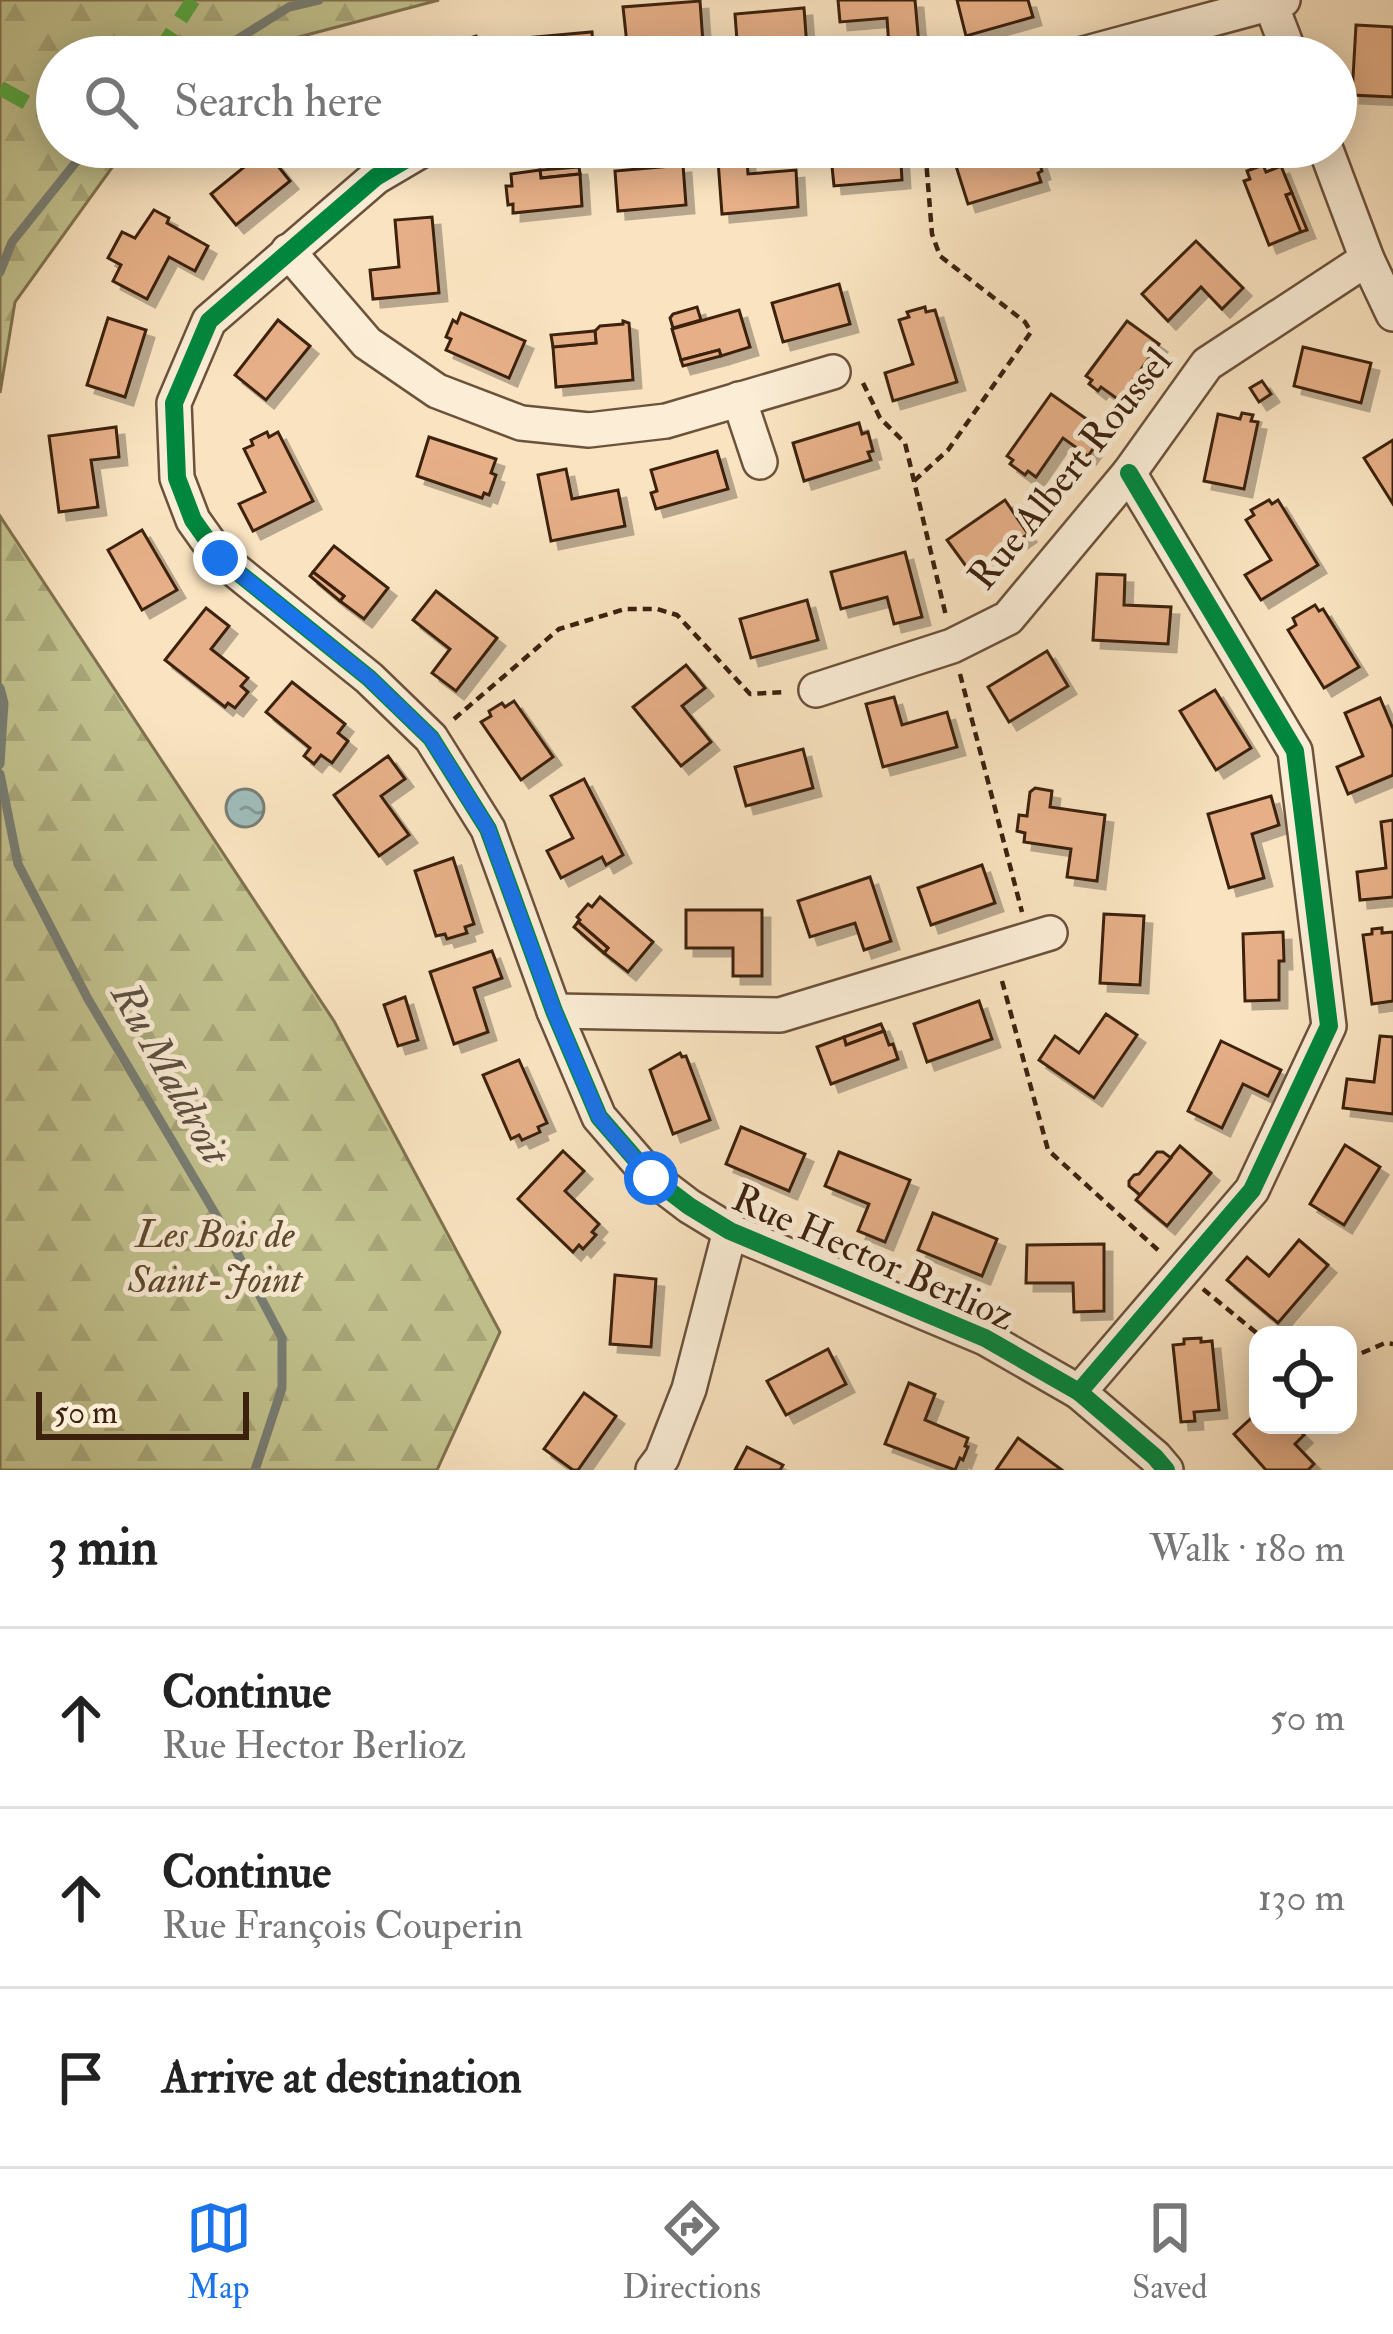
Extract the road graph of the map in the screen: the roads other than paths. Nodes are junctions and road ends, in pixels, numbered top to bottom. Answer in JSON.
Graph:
{"nodes":[{"id":1,"x":1276,"y":1,"type":"edge"},
{"id":2,"x":1148,"y":36,"type":"edge"},
{"id":3,"x":1285,"y":36,"type":"edge"},
{"id":4,"x":391,"y":168,"type":"edge"},
{"id":5,"x":1333,"y":168,"type":"edge"},
{"id":6,"x":288,"y":251,"type":"junction"},
{"id":7,"x":1367,"y":259,"type":"junction"},
{"id":8,"x":1393,"y":314,"type":"edge"},
{"id":9,"x":833,"y":372,"type":"dead end"},
{"id":10,"x":739,"y":398,"type":"junction"},
{"id":11,"x":760,"y":462,"type":"dead end"},
{"id":12,"x":1129,"y":473,"type":"junction"},
{"id":13,"x":816,"y":690,"type":"road end"},
{"id":14,"x":1050,"y":933,"type":"dead end"},
{"id":15,"x":554,"y":1011,"type":"junction"},
{"id":16,"x":730,"y":1231,"type":"junction"},
{"id":17,"x":1079,"y":1392,"type":"junction"},
{"id":18,"x":653,"y":1470,"type":"edge"},
{"id":19,"x":1166,"y":1470,"type":"edge"}],
"edges":[{"from":1,"to":2,"type":"street"},
{"from":1,"to":3,"type":"street"},
{"from":4,"to":6,"type":"street","name":"Rue Hector Berlioz"},
{"from":5,"to":7,"type":"street"},
{"from":6,"to":10,"type":"street"},
{"from":6,"to":15,"type":"street","name":"Rue Hector Berlioz"},
{"from":7,"to":8,"type":"street"},
{"from":7,"to":12,"type":"street","name":"Rue Albert Roussel"},
{"from":9,"to":10,"type":"street"},
{"from":10,"to":11,"type":"street"},
{"from":12,"to":13,"type":"street","name":"Rue Albert Roussel"},
{"from":12,"to":17,"type":"street"},
{"from":14,"to":15,"type":"street"},
{"from":15,"to":16,"type":"street","name":"Rue Hector Berlioz"},
{"from":16,"to":17,"type":"street","name":"Rue Hector Berlioz"},
{"from":16,"to":18,"type":"street"},
{"from":17,"to":19,"type":"street","name":"Rue Hector Berlioz"}]}
